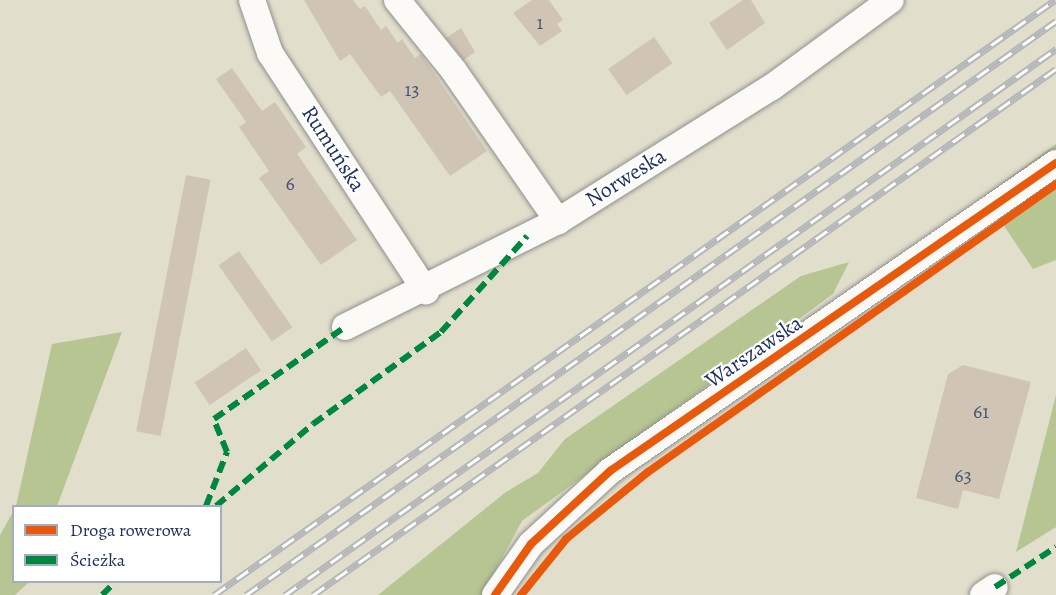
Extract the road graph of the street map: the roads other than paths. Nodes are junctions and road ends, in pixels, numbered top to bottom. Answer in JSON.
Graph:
{"nodes":[{"id":1,"x":252,"y":0,"type":"edge"},
{"id":2,"x":397,"y":0,"type":"edge"},
{"id":3,"x":891,"y":0,"type":"edge"},
{"id":4,"x":1056,"y":163,"type":"edge"},
{"id":5,"x":558,"y":221,"type":"junction"},
{"id":6,"x":426,"y":291,"type":"junction"},
{"id":7,"x":345,"y":327,"type":"dead end"},
{"id":8,"x":495,"y":595,"type":"edge"}],
"edges":[{"from":1,"to":6,"type":"street","name":"Rumuńska"},
{"from":2,"to":5,"type":"street"},
{"from":3,"to":5,"type":"street","name":"Norweska"},
{"from":4,"to":8,"type":"street","name":"Warszawska"},
{"from":5,"to":6,"type":"street","name":"Norweska"},
{"from":6,"to":7,"type":"street","name":"Norweska"}]}
